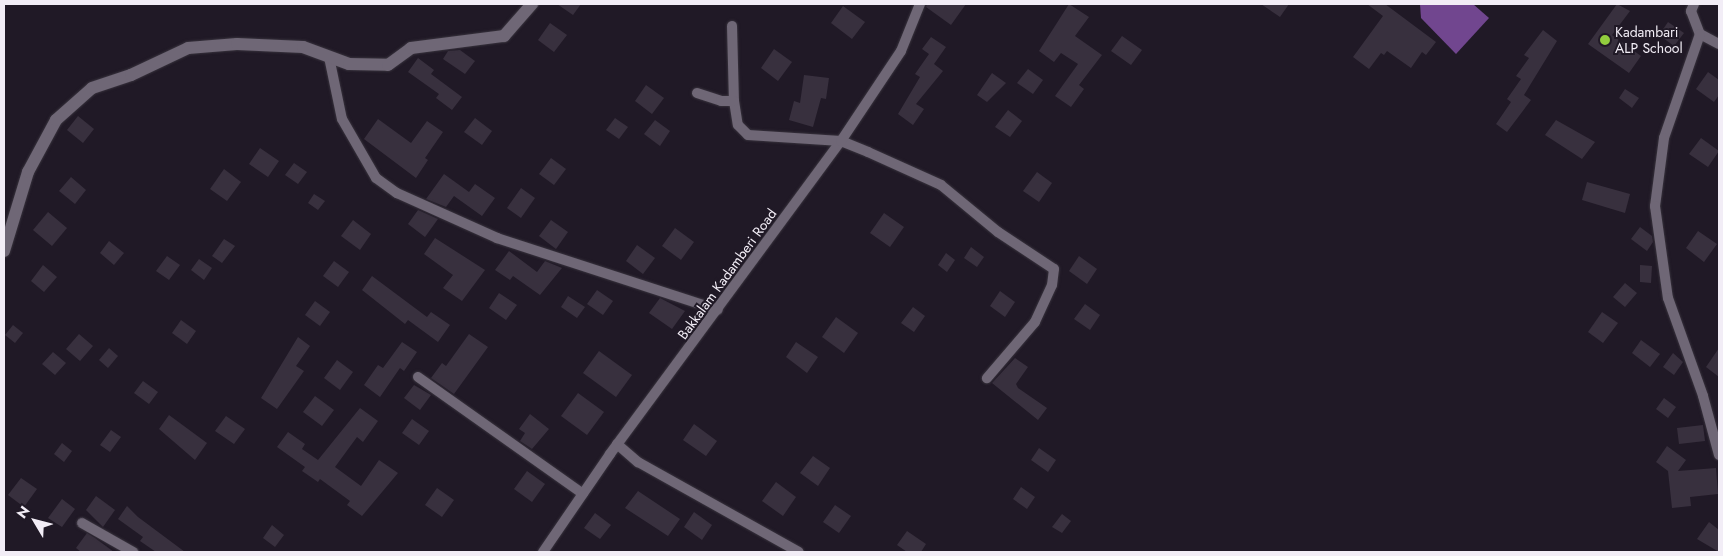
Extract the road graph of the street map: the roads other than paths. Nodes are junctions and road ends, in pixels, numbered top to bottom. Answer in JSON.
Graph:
{"nodes":[{"id":1,"x":532,"y":4,"type":"edge"},
{"id":2,"x":920,"y":4,"type":"edge"},
{"id":3,"x":1694,"y":4,"type":"edge"},
{"id":4,"x":732,"y":26,"type":"dead end"},
{"id":5,"x":1700,"y":34,"type":"junction"},
{"id":6,"x":1719,"y":44,"type":"edge"},
{"id":7,"x":329,"y":57,"type":"junction"},
{"id":8,"x":696,"y":93,"type":"dead end"},
{"id":9,"x":734,"y":101,"type":"junction"},
{"id":10,"x":841,"y":141,"type":"junction"},
{"id":11,"x":4,"y":251,"type":"edge"},
{"id":12,"x":718,"y":310,"type":"junction"},
{"id":13,"x":418,"y":377,"type":"dead end"},
{"id":14,"x":987,"y":378,"type":"dead end"},
{"id":15,"x":617,"y":444,"type":"junction"},
{"id":16,"x":1719,"y":455,"type":"edge"},
{"id":17,"x":583,"y":494,"type":"junction"},
{"id":18,"x":82,"y":523,"type":"dead end"},
{"id":19,"x":133,"y":552,"type":"edge"},
{"id":20,"x":543,"y":552,"type":"edge"},
{"id":21,"x":799,"y":552,"type":"edge"}],
"edges":[{"from":1,"to":7,"type":"street"},
{"from":2,"to":10,"type":"street","name":"Bakkalam Kadamberi Road"},
{"from":3,"to":5,"type":"street"},
{"from":4,"to":9,"type":"street"},
{"from":5,"to":6,"type":"street"},
{"from":5,"to":16,"type":"street"},
{"from":7,"to":11,"type":"street"},
{"from":7,"to":12,"type":"street"},
{"from":8,"to":9,"type":"street"},
{"from":9,"to":10,"type":"street"},
{"from":10,"to":12,"type":"street","name":"Bakkalam Kadamberi Road"},
{"from":10,"to":14,"type":"street"},
{"from":12,"to":15,"type":"street","name":"Bakkalam Kadamberi Road"},
{"from":13,"to":17,"type":"street"},
{"from":15,"to":17,"type":"street","name":"Bakkalam Kadamberi Road"},
{"from":15,"to":21,"type":"street"},
{"from":17,"to":20,"type":"street","name":"Bakkalam Kadamberi Road"},
{"from":18,"to":19,"type":"street"}]}
